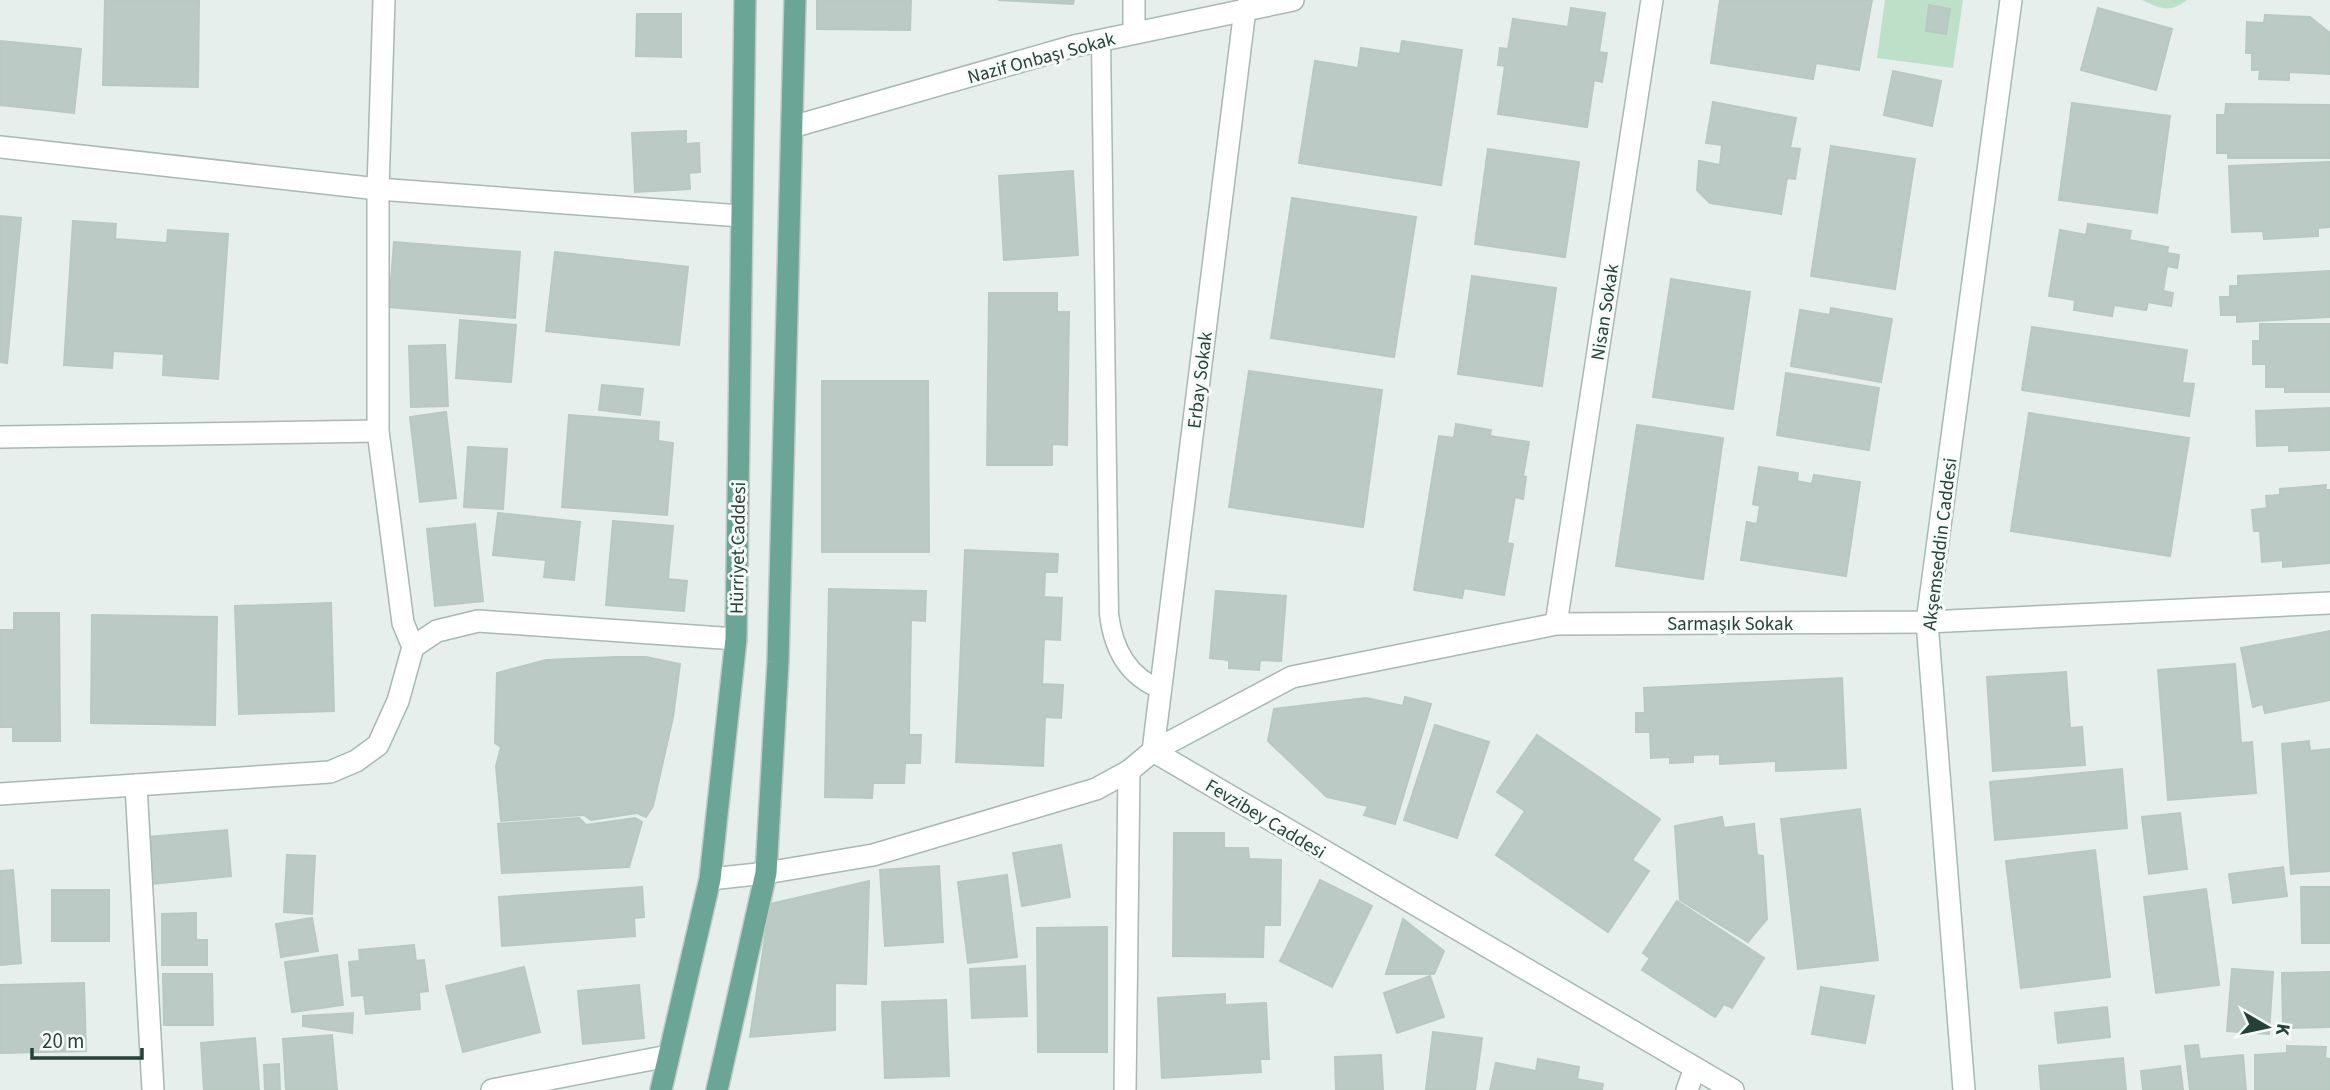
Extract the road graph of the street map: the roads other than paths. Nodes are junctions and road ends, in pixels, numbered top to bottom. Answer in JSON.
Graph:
{"nodes":[{"id":1,"x":384,"y":0,"type":"edge"},
{"id":2,"x":746,"y":0,"type":"edge"},
{"id":3,"x":795,"y":0,"type":"edge"},
{"id":4,"x":1134,"y":0,"type":"edge"},
{"id":5,"x":1293,"y":0,"type":"edge"},
{"id":6,"x":1652,"y":0,"type":"edge"},
{"id":7,"x":2011,"y":0,"type":"edge"},
{"id":8,"x":1245,"y":9,"type":"junction"},
{"id":9,"x":1134,"y":32,"type":"junction"},
{"id":10,"x":1101,"y":40,"type":"junction"},
{"id":11,"x":792,"y":127,"type":"junction"},
{"id":12,"x":0,"y":147,"type":"edge"},
{"id":13,"x":377,"y":189,"type":"junction"},
{"id":14,"x":741,"y":215,"type":"junction"},
{"id":15,"x":378,"y":431,"type":"junction"},
{"id":16,"x":0,"y":437,"type":"edge"},
{"id":17,"x":2330,"y":603,"type":"edge"},
{"id":18,"x":1927,"y":622,"type":"junction"},
{"id":19,"x":1556,"y":624,"type":"junction"},
{"id":20,"x":736,"y":639,"type":"junction"},
{"id":21,"x":412,"y":647,"type":"junction"},
{"id":22,"x":1160,"y":689,"type":"junction"},
{"id":23,"x":1153,"y":751,"type":"junction"},
{"id":24,"x":1129,"y":771,"type":"junction"},
{"id":25,"x":136,"y":785,"type":"junction"},
{"id":26,"x":0,"y":793,"type":"edge"},
{"id":27,"x":766,"y":873,"type":"junction"},
{"id":28,"x":710,"y":879,"type":"junction"},
{"id":29,"x":668,"y":1056,"type":"junction"},
{"id":30,"x":1696,"y":1068,"type":"junction"},
{"id":31,"x":153,"y":1090,"type":"edge"},
{"id":32,"x":492,"y":1090,"type":"edge"},
{"id":33,"x":661,"y":1090,"type":"edge"},
{"id":34,"x":717,"y":1090,"type":"edge"},
{"id":35,"x":1125,"y":1090,"type":"edge"},
{"id":36,"x":1687,"y":1090,"type":"edge"},
{"id":37,"x":1733,"y":1090,"type":"edge"},
{"id":38,"x":1964,"y":1090,"type":"edge"}],
"edges":[{"from":1,"to":13,"type":"street"},
{"from":2,"to":14,"type":"main road","name":"Hürriyet Caddesi"},
{"from":3,"to":11,"type":"main road"},
{"from":4,"to":9,"type":"street"},
{"from":5,"to":8,"type":"street","name":"Nazif Onbaşı Sokak"},
{"from":6,"to":19,"type":"street","name":"Nisan Sokak"},
{"from":7,"to":18,"type":"street","name":"Akşemseddin Caddesi"},
{"from":8,"to":9,"type":"street","name":"Nazif Onbaşı Sokak"},
{"from":8,"to":22,"type":"street","name":"Erbay Sokak"},
{"from":9,"to":10,"type":"street","name":"Nazif Onbaşı Sokak"},
{"from":10,"to":11,"type":"street","name":"Nazif Onbaşı Sokak"},
{"from":10,"to":22,"type":"lane"},
{"from":11,"to":27,"type":"main road"},
{"from":12,"to":13,"type":"street"},
{"from":13,"to":14,"type":"street"},
{"from":13,"to":15,"type":"street"},
{"from":14,"to":20,"type":"main road","name":"Hürriyet Caddesi"},
{"from":15,"to":16,"type":"street"},
{"from":15,"to":21,"type":"street"},
{"from":17,"to":18,"type":"street","name":"Sarmaşık Sokak"},
{"from":18,"to":19,"type":"street","name":"Sarmaşık Sokak"},
{"from":18,"to":38,"type":"street","name":"Akşemseddin Caddesi"},
{"from":19,"to":23,"type":"street","name":"Sarmaşık Sokak"},
{"from":20,"to":21,"type":"street"},
{"from":20,"to":28,"type":"main road","name":"Hürriyet Caddesi"},
{"from":21,"to":25,"type":"street"},
{"from":22,"to":23,"type":"street","name":"Erbay Sokak"},
{"from":23,"to":24,"type":"street"},
{"from":23,"to":30,"type":"street","name":"Fevzibey Caddesi"},
{"from":24,"to":27,"type":"street"},
{"from":24,"to":35,"type":"street"},
{"from":25,"to":26,"type":"street"},
{"from":25,"to":31,"type":"street"},
{"from":27,"to":28,"type":"street"},
{"from":27,"to":34,"type":"main road"},
{"from":28,"to":29,"type":"main road","name":"Hürriyet Caddesi"},
{"from":29,"to":32,"type":"street"},
{"from":29,"to":33,"type":"main road","name":"Hürriyet Caddesi"},
{"from":30,"to":36,"type":"street"},
{"from":30,"to":37,"type":"street","name":"Fevzibey Caddesi"}]}
